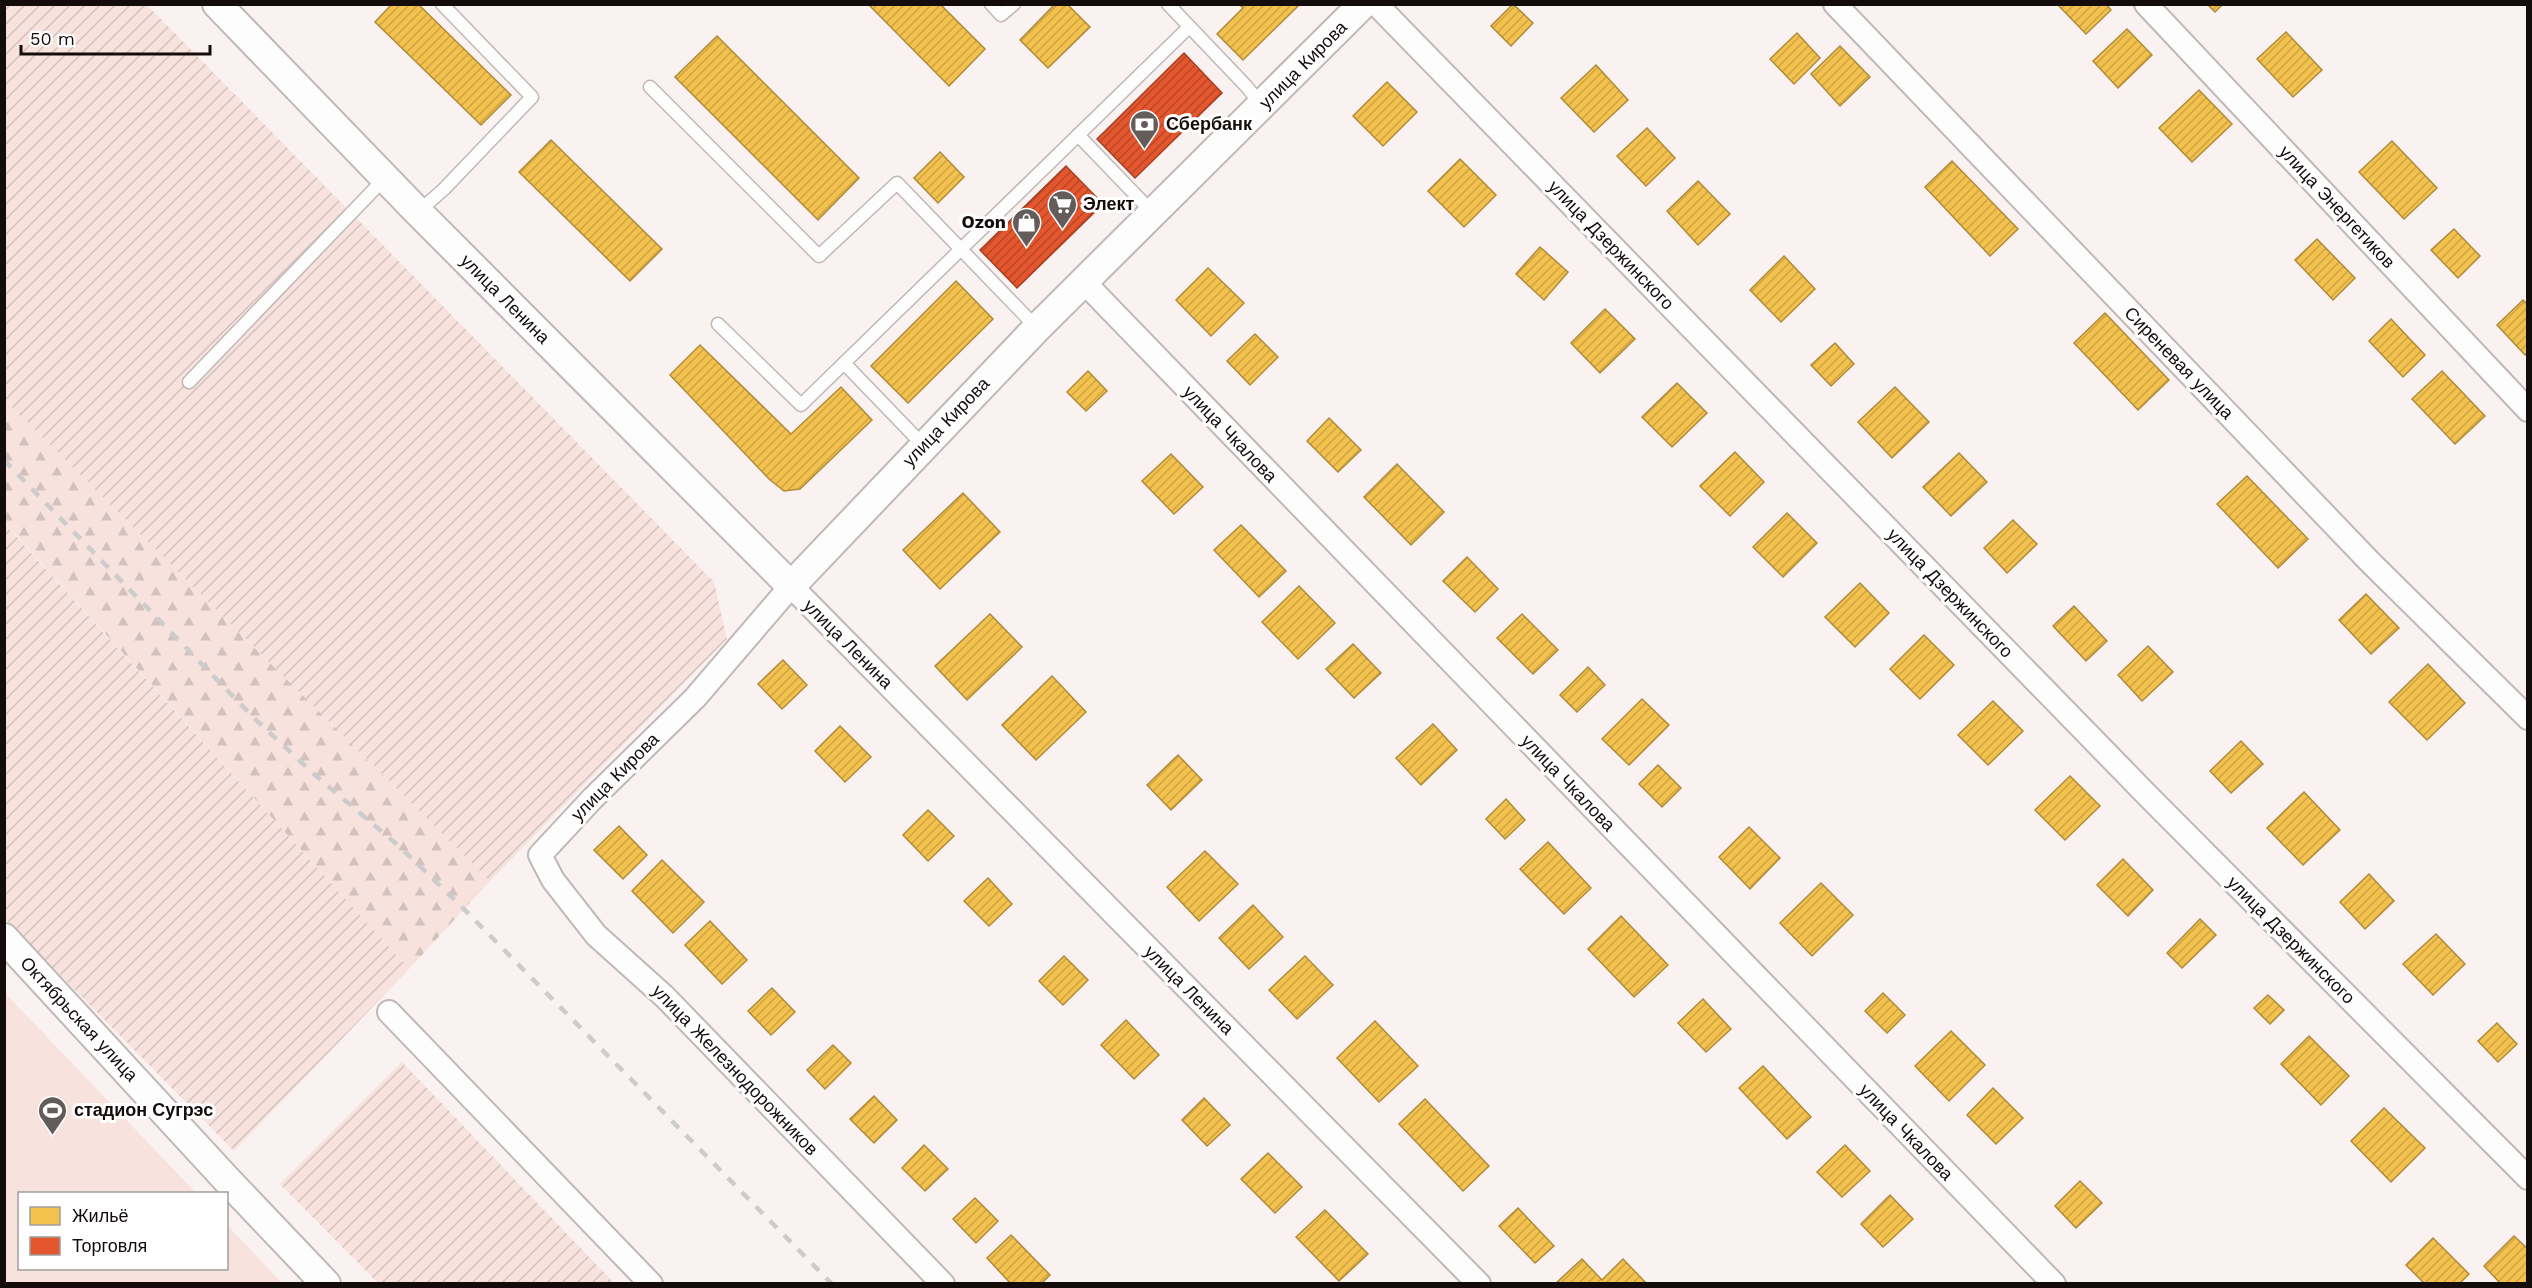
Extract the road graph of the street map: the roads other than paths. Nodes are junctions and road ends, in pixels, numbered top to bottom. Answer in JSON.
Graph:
{"nodes":[{"id":1,"x":217,"y":4,"type":"edge"},
{"id":2,"x":442,"y":4,"type":"edge"},
{"id":3,"x":991,"y":4,"type":"edge"},
{"id":4,"x":1014,"y":4,"type":"edge"},
{"id":5,"x":1168,"y":4,"type":"edge"},
{"id":6,"x":1363,"y":4,"type":"edge"},
{"id":7,"x":1376,"y":4,"type":"edge"},
{"id":8,"x":1835,"y":4,"type":"edge"},
{"id":9,"x":2146,"y":4,"type":"edge"},
{"id":10,"x":1189,"y":27,"type":"junction"},
{"id":11,"x":650,"y":87,"type":"dead end"},
{"id":12,"x":1262,"y":106,"type":"junction"},
{"id":13,"x":1078,"y":135,"type":"junction"},
{"id":14,"x":385,"y":178,"type":"junction"},
{"id":15,"x":418,"y":212,"type":"junction"},
{"id":16,"x":1153,"y":213,"type":"junction"},
{"id":17,"x":962,"y":248,"type":"junction"},
{"id":18,"x":1083,"y":281,"type":"junction"},
{"id":19,"x":718,"y":324,"type":"dead end"},
{"id":20,"x":1036,"y":328,"type":"junction"},
{"id":21,"x":843,"y":363,"type":"junction"},
{"id":22,"x":189,"y":382,"type":"dead end"},
{"id":23,"x":2528,"y":410,"type":"edge"},
{"id":24,"x":923,"y":445,"type":"junction"},
{"id":25,"x":791,"y":586,"type":"junction"},
{"id":26,"x":2528,"y":718,"type":"edge"},
{"id":27,"x":542,"y":850,"type":"joint"},
{"id":28,"x":4,"y":938,"type":"edge"},
{"id":29,"x":389,"y":1012,"type":"dead end"},
{"id":30,"x":2528,"y":1178,"type":"edge"},
{"id":31,"x":326,"y":1284,"type":"edge"},
{"id":32,"x":651,"y":1284,"type":"edge"},
{"id":33,"x":943,"y":1284,"type":"edge"},
{"id":34,"x":1479,"y":1284,"type":"edge"},
{"id":35,"x":2054,"y":1284,"type":"edge"}],
"edges":[{"from":1,"to":14,"type":"street","name":"улица Ленина"},
{"from":2,"to":15,"type":"lane"},
{"from":3,"to":4,"type":"lane"},
{"from":5,"to":10,"type":"lane"},
{"from":6,"to":12,"type":"street","name":"улица Кирова"},
{"from":7,"to":30,"type":"street","name":"улица Дзержинского"},
{"from":8,"to":26,"type":"street","name":"Сиреневая улица"},
{"from":9,"to":23,"type":"street","name":"улица Энергетиков"},
{"from":10,"to":12,"type":"lane"},
{"from":10,"to":13,"type":"lane"},
{"from":11,"to":17,"type":"lane"},
{"from":12,"to":16,"type":"street","name":"улица Кирова"},
{"from":13,"to":16,"type":"lane"},
{"from":13,"to":17,"type":"lane"},
{"from":14,"to":15,"type":"street","name":"улица Ленина"},
{"from":14,"to":22,"type":"lane"},
{"from":15,"to":25,"type":"street","name":"улица Ленина"},
{"from":16,"to":18,"type":"street","name":"улица Кирова"},
{"from":17,"to":20,"type":"lane"},
{"from":17,"to":21,"type":"lane"},
{"from":18,"to":20,"type":"street","name":"улица Кирова"},
{"from":18,"to":35,"type":"street","name":"улица Чкалова"},
{"from":19,"to":21,"type":"lane"},
{"from":20,"to":24,"type":"street","name":"улица Кирова"},
{"from":21,"to":24,"type":"lane"},
{"from":24,"to":25,"type":"street","name":"улица Кирова"},
{"from":25,"to":27,"type":"street","name":"улица Кирова"},
{"from":25,"to":34,"type":"street","name":"улица Ленина"},
{"from":27,"to":33,"type":"street","name":"улица Железнодорожников"},
{"from":28,"to":31,"type":"street","name":"Октябрьская улица"},
{"from":29,"to":32,"type":"street"}]}
